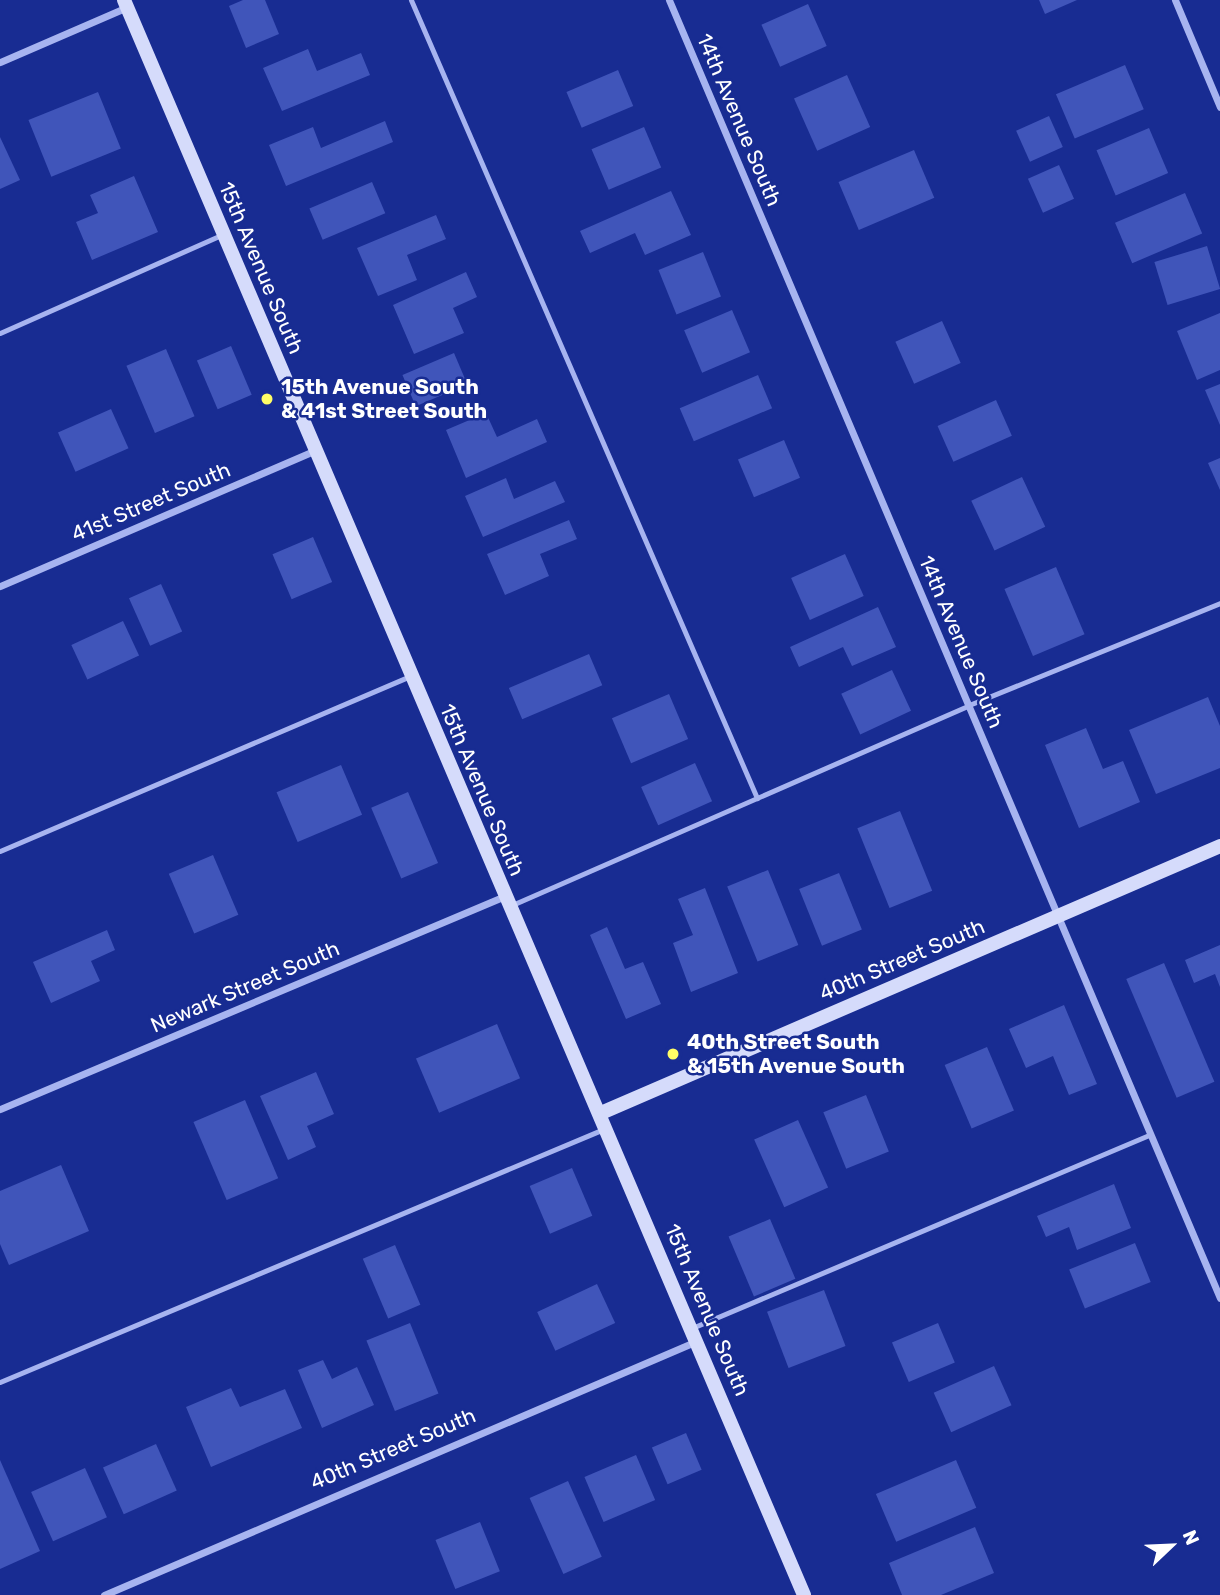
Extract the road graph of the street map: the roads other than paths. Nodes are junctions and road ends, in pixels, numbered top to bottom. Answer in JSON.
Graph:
{"nodes":[{"id":1,"x":411,"y":0,"type":"edge"},
{"id":2,"x":669,"y":0,"type":"edge"},
{"id":3,"x":1175,"y":0,"type":"edge"},
{"id":4,"x":126,"y":4,"type":"edge"},
{"id":5,"x":0,"y":62,"type":"edge"},
{"id":6,"x":1220,"y":107,"type":"edge"},
{"id":7,"x":223,"y":234,"type":"junction"},
{"id":8,"x":0,"y":333,"type":"edge"},
{"id":9,"x":316,"y":450,"type":"junction"},
{"id":10,"x":0,"y":586,"type":"edge"},
{"id":11,"x":1220,"y":603,"type":"edge"},
{"id":12,"x":411,"y":676,"type":"junction"},
{"id":13,"x":969,"y":705,"type":"junction"},
{"id":14,"x":757,"y":798,"type":"junction"},
{"id":15,"x":1220,"y":846,"type":"edge"},
{"id":16,"x":0,"y":851,"type":"edge"},
{"id":17,"x":507,"y":901,"type":"junction"},
{"id":18,"x":1058,"y":915,"type":"junction"},
{"id":19,"x":0,"y":1109,"type":"edge"},
{"id":20,"x":604,"y":1120,"type":"junction"},
{"id":21,"x":1151,"y":1134,"type":"junction"},
{"id":22,"x":1220,"y":1298,"type":"edge"},
{"id":23,"x":695,"y":1335,"type":"junction"},
{"id":24,"x":0,"y":1382,"type":"edge"},
{"id":25,"x":104,"y":1595,"type":"edge"},
{"id":26,"x":804,"y":1595,"type":"edge"}],
"edges":[{"from":1,"to":14,"type":"lane"},
{"from":2,"to":13,"type":"street","name":"14th Avenue South"},
{"from":3,"to":6,"type":"street"},
{"from":4,"to":5,"type":"street"},
{"from":4,"to":7,"type":"street","name":"15th Avenue South"},
{"from":7,"to":8,"type":"lane"},
{"from":7,"to":9,"type":"street","name":"15th Avenue South"},
{"from":9,"to":10,"type":"street","name":"41st Street South"},
{"from":9,"to":12,"type":"street","name":"15th Avenue South"},
{"from":11,"to":13,"type":"lane"},
{"from":12,"to":16,"type":"lane"},
{"from":12,"to":17,"type":"street","name":"15th Avenue South"},
{"from":13,"to":14,"type":"lane"},
{"from":13,"to":18,"type":"street","name":"14th Avenue South"},
{"from":14,"to":17,"type":"lane"},
{"from":15,"to":18,"type":"street","name":"40th Street South"},
{"from":17,"to":19,"type":"street","name":"Newark Street South"},
{"from":17,"to":20,"type":"street","name":"15th Avenue South"},
{"from":18,"to":20,"type":"street","name":"40th Street South"},
{"from":18,"to":21,"type":"street","name":"14th Avenue South"},
{"from":20,"to":23,"type":"street","name":"15th Avenue South"},
{"from":20,"to":24,"type":"lane"},
{"from":21,"to":22,"type":"street","name":"14th Avenue South"},
{"from":21,"to":23,"type":"lane"},
{"from":23,"to":25,"type":"street","name":"40th Street South"},
{"from":23,"to":26,"type":"street","name":"15th Avenue South"}]}
